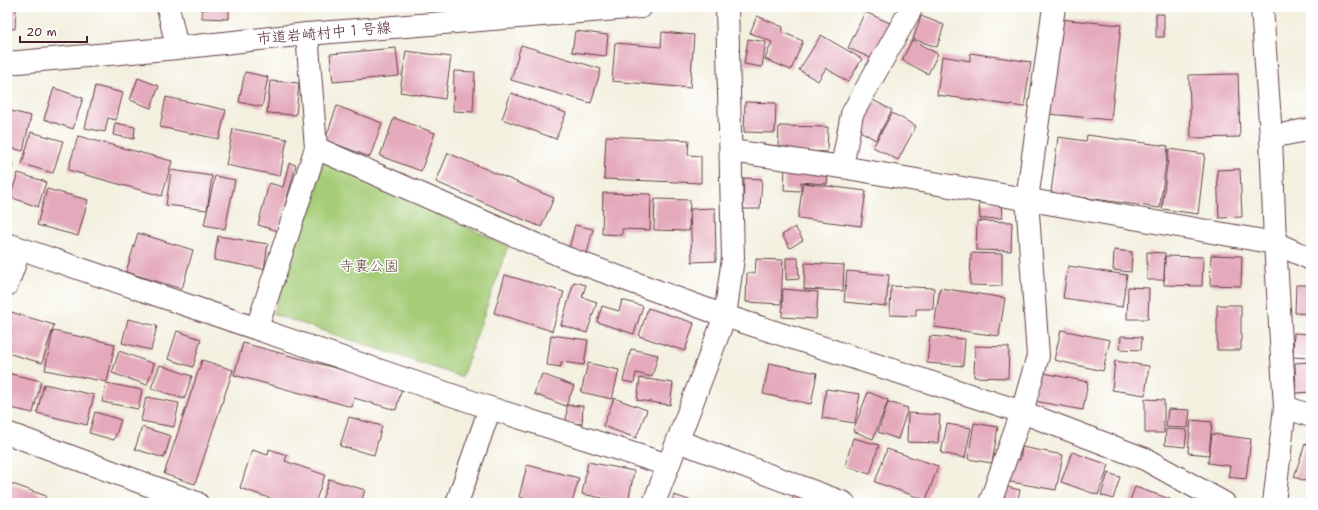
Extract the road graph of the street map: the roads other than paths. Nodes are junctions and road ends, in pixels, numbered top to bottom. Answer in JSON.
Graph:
{"nodes":[{"id":1,"x":168,"y":7,"type":"edge"},
{"id":2,"x":641,"y":7,"type":"edge"},
{"id":3,"x":727,"y":7,"type":"edge"},
{"id":4,"x":912,"y":7,"type":"edge"},
{"id":5,"x":1054,"y":7,"type":"edge"},
{"id":6,"x":1262,"y":7,"type":"edge"},
{"id":7,"x":307,"y":34,"type":"junction"},
{"id":8,"x":177,"y":48,"type":"junction"},
{"id":9,"x":7,"y":63,"type":"edge"},
{"id":10,"x":1311,"y":129,"type":"edge"},
{"id":11,"x":1271,"y":137,"type":"junction"},
{"id":12,"x":316,"y":148,"type":"junction"},
{"id":13,"x":731,"y":151,"type":"junction"},
{"id":14,"x":842,"y":167,"type":"junction"},
{"id":15,"x":1027,"y":199,"type":"junction"},
{"id":16,"x":1275,"y":243,"type":"junction"},
{"id":17,"x":13,"y":247,"type":"edge"},
{"id":18,"x":1311,"y":259,"type":"edge"},
{"id":19,"x":7,"y":285,"type":"edge"},
{"id":20,"x":725,"y":316,"type":"junction"},
{"id":21,"x":257,"y":328,"type":"junction"},
{"id":22,"x":1284,"y":407,"type":"junction"},
{"id":23,"x":490,"y":408,"type":"junction"},
{"id":24,"x":1022,"y":412,"type":"junction"},
{"id":25,"x":1311,"y":416,"type":"edge"},
{"id":26,"x":7,"y":433,"type":"edge"},
{"id":27,"x":678,"y":441,"type":"junction"},
{"id":28,"x":668,"y":465,"type":"junction"},
{"id":29,"x":197,"y":503,"type":"edge"},
{"id":30,"x":457,"y":503,"type":"edge"},
{"id":31,"x":654,"y":503,"type":"edge"},
{"id":32,"x":844,"y":503,"type":"edge"},
{"id":33,"x":990,"y":503,"type":"edge"},
{"id":34,"x":1224,"y":503,"type":"edge"},
{"id":35,"x":1274,"y":503,"type":"edge"}],
"edges":[{"from":1,"to":8,"type":"street"},
{"from":2,"to":7,"type":"street","name":"市道岩崎村中１号線"},
{"from":3,"to":13,"type":"street"},
{"from":4,"to":14,"type":"street"},
{"from":5,"to":15,"type":"street"},
{"from":6,"to":11,"type":"street"},
{"from":7,"to":8,"type":"street","name":"市道岩崎村中１号線"},
{"from":7,"to":12,"type":"street"},
{"from":8,"to":9,"type":"street","name":"市道岩崎村中１号線"},
{"from":10,"to":11,"type":"street"},
{"from":11,"to":16,"type":"street"},
{"from":12,"to":20,"type":"street"},
{"from":12,"to":21,"type":"street"},
{"from":13,"to":14,"type":"street"},
{"from":13,"to":20,"type":"street"},
{"from":14,"to":15,"type":"street"},
{"from":15,"to":16,"type":"street"},
{"from":15,"to":24,"type":"street"},
{"from":16,"to":18,"type":"street"},
{"from":16,"to":22,"type":"street"},
{"from":17,"to":19,"type":"street"},
{"from":17,"to":21,"type":"street"},
{"from":20,"to":24,"type":"street"},
{"from":20,"to":27,"type":"street"},
{"from":21,"to":23,"type":"street"},
{"from":22,"to":25,"type":"street"},
{"from":22,"to":35,"type":"street"},
{"from":23,"to":28,"type":"street"},
{"from":23,"to":30,"type":"street"},
{"from":24,"to":33,"type":"street"},
{"from":24,"to":34,"type":"street"},
{"from":26,"to":29,"type":"street"},
{"from":27,"to":28,"type":"street"},
{"from":27,"to":32,"type":"street"},
{"from":28,"to":31,"type":"street"}]}
